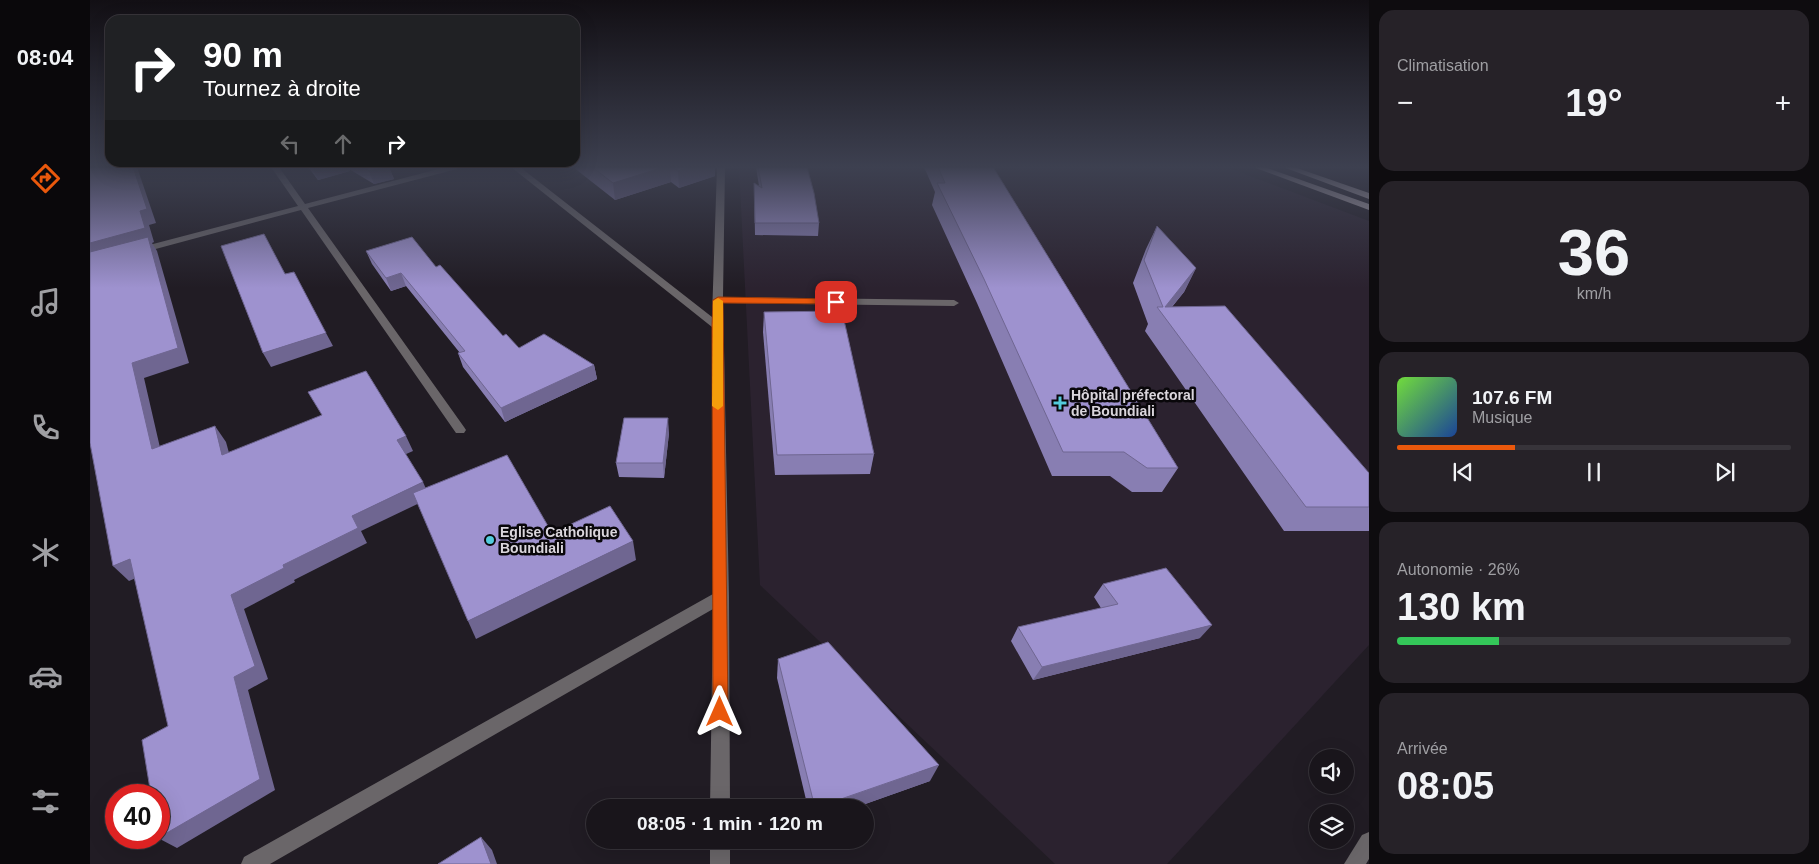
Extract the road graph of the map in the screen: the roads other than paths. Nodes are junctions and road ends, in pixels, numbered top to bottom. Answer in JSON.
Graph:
{"nodes":[{"id":1,"x":298,"y":207,"type":"edge"},
{"id":2,"x":304,"y":207,"type":"edge"},
{"id":3,"x":566,"y":207,"type":"edge"},
{"id":4,"x":720,"y":207,"type":"edge"},
{"id":5,"x":127,"y":254,"type":"edge"},
{"id":6,"x":718,"y":300,"type":"junction"},
{"id":7,"x":954,"y":303,"type":"dead end"},
{"id":8,"x":717,"y":326,"type":"junction"},
{"id":9,"x":460,"y":430,"type":"dead end"},
{"id":10,"x":721,"y":597,"type":"junction"},
{"id":11,"x":720,"y":799,"type":"edge"},
{"id":12,"x":1369,"y":842,"type":"edge"},
{"id":13,"x":720,"y":849,"type":"edge"},
{"id":14,"x":251,"y":864,"type":"edge"},
{"id":15,"x":720,"y":864,"type":"edge"},
{"id":16,"x":1354,"y":864,"type":"edge"}],
"edges":[{"from":1,"to":5,"type":"street"},
{"from":2,"to":9,"type":"street"},
{"from":3,"to":8,"type":"street"},
{"from":4,"to":6,"type":"street"},
{"from":6,"to":7,"type":"street"},
{"from":6,"to":8,"type":"street"},
{"from":8,"to":10,"type":"street"},
{"from":10,"to":11,"type":"street"},
{"from":10,"to":14,"type":"street"},
{"from":12,"to":16,"type":"street"},
{"from":13,"to":15,"type":"street"}]}
